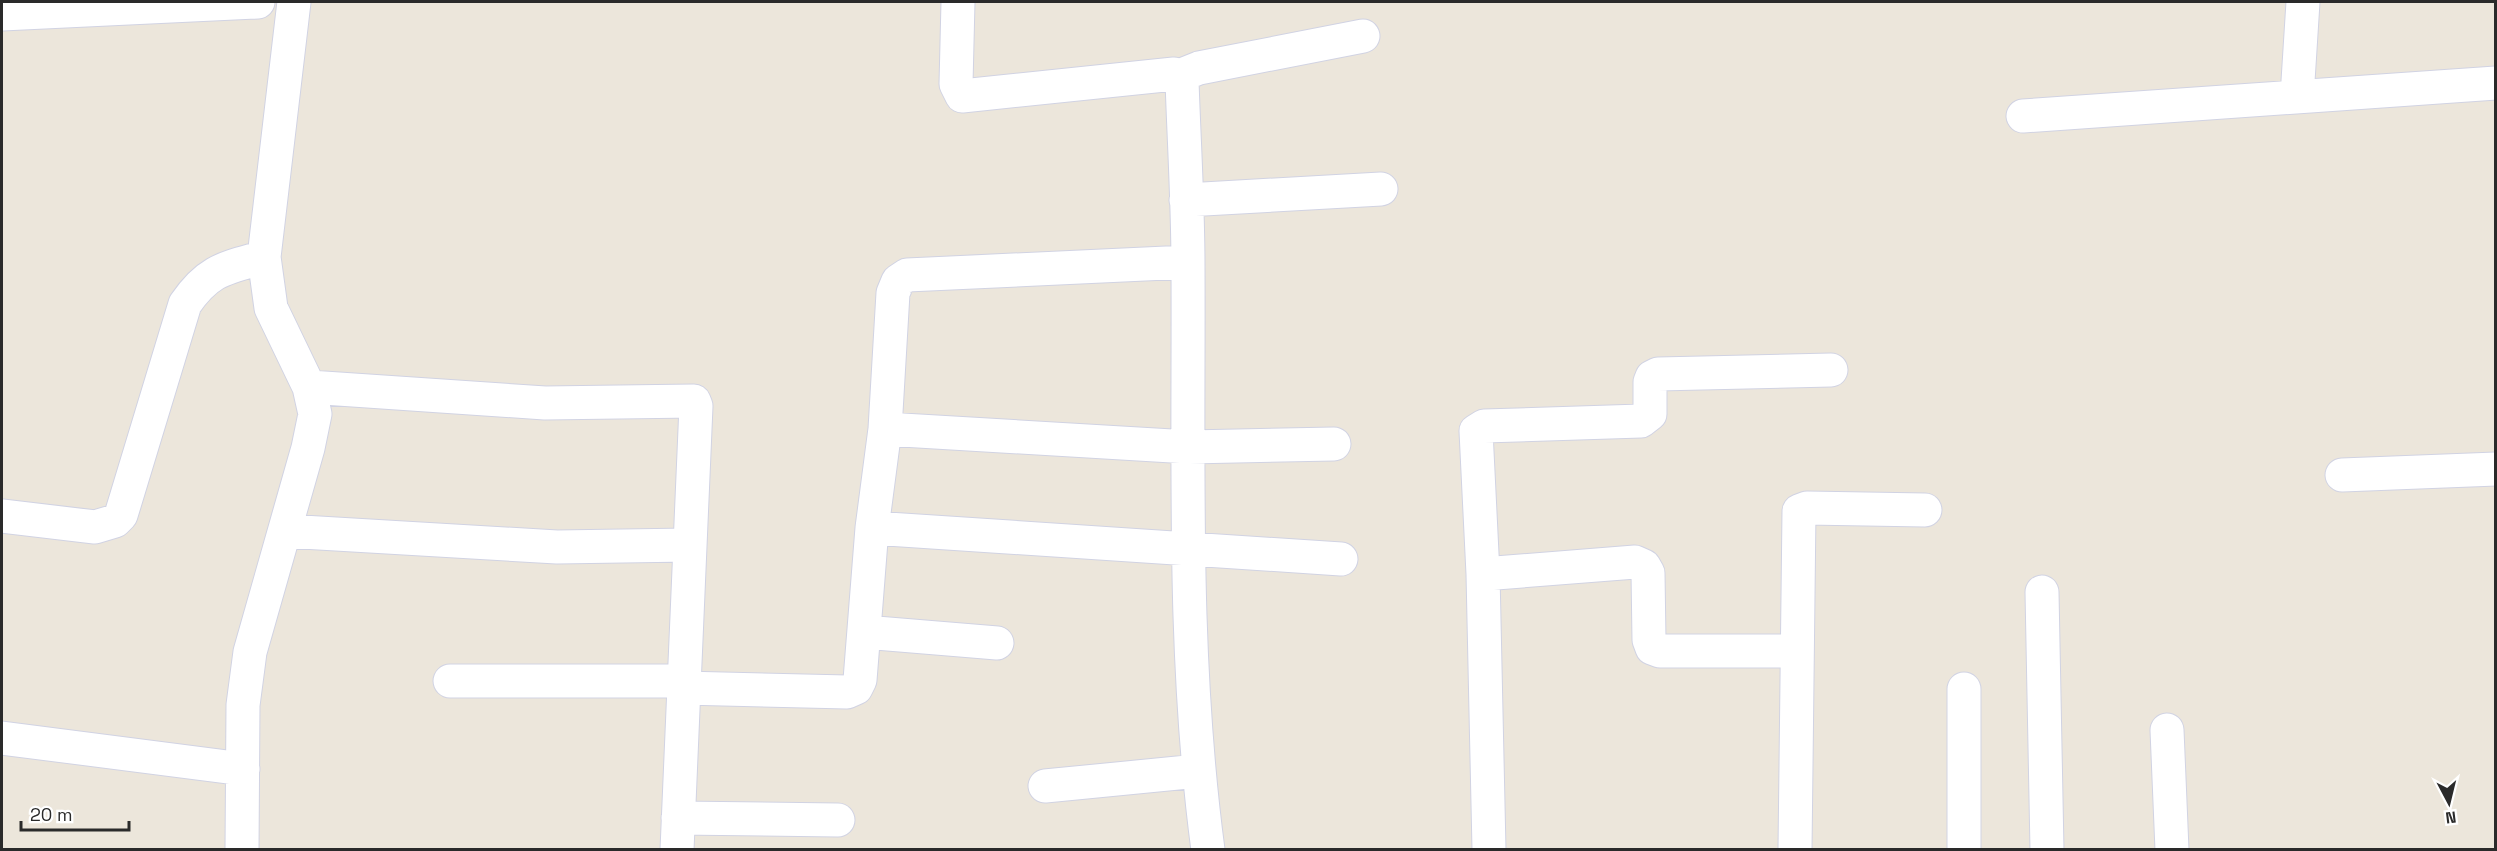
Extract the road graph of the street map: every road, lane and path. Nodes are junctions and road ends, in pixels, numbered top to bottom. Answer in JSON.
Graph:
{"nodes":[{"id":1,"x":258,"y":2,"type":"edge"},
{"id":2,"x":294,"y":2,"type":"edge"},
{"id":3,"x":958,"y":2,"type":"edge"},
{"id":4,"x":2303,"y":2,"type":"edge"},
{"id":5,"x":2,"y":14,"type":"edge"},
{"id":6,"x":1363,"y":36,"type":"dead end"},
{"id":7,"x":1179,"y":76,"type":"junction"},
{"id":8,"x":2496,"y":83,"type":"edge"},
{"id":9,"x":2297,"y":97,"type":"junction"},
{"id":10,"x":2023,"y":116,"type":"dead end"},
{"id":11,"x":1381,"y":189,"type":"dead end"},
{"id":12,"x":1186,"y":200,"type":"junction"},
{"id":13,"x":264,"y":257,"type":"junction"},
{"id":14,"x":1188,"y":262,"type":"junction"},
{"id":15,"x":1831,"y":370,"type":"dead end"},
{"id":16,"x":309,"y":387,"type":"junction"},
{"id":17,"x":885,"y":429,"type":"junction"},
{"id":18,"x":1334,"y":444,"type":"dead end"},
{"id":19,"x":1189,"y":447,"type":"junction"},
{"id":20,"x":2496,"y":469,"type":"edge"},
{"id":21,"x":2342,"y":475,"type":"dead end"},
{"id":22,"x":1924,"y":510,"type":"dead end"},
{"id":23,"x":2,"y":516,"type":"edge"},
{"id":24,"x":872,"y":528,"type":"junction"},
{"id":25,"x":285,"y":531,"type":"junction"},
{"id":26,"x":689,"y":545,"type":"junction"},
{"id":27,"x":1189,"y":549,"type":"junction"},
{"id":28,"x":1341,"y":559,"type":"dead end"},
{"id":29,"x":1483,"y":574,"type":"junction"},
{"id":30,"x":2042,"y":592,"type":"dead end"},
{"id":31,"x":864,"y":632,"type":"junction"},
{"id":32,"x":997,"y":643,"type":"dead end"},
{"id":33,"x":1797,"y":651,"type":"junction"},
{"id":34,"x":450,"y":681,"type":"dead end"},
{"id":35,"x":682,"y":684,"type":"junction"},
{"id":36,"x":1964,"y":689,"type":"dead end"},
{"id":37,"x":2167,"y":730,"type":"dead end"},
{"id":38,"x":2,"y":738,"type":"edge"},
{"id":39,"x":243,"y":769,"type":"junction"},
{"id":40,"x":1198,"y":771,"type":"junction"},
{"id":41,"x":1045,"y":786,"type":"dead end"},
{"id":42,"x":838,"y":820,"type":"dead end"},
{"id":43,"x":677,"y":834,"type":"edge"},
{"id":44,"x":242,"y":849,"type":"edge"},
{"id":45,"x":1208,"y":849,"type":"edge"},
{"id":46,"x":1489,"y":849,"type":"edge"},
{"id":47,"x":1795,"y":849,"type":"edge"},
{"id":48,"x":1964,"y":849,"type":"edge"},
{"id":49,"x":2047,"y":849,"type":"edge"},
{"id":50,"x":2172,"y":849,"type":"edge"}],
"edges":[{"from":1,"to":5,"type":"street"},
{"from":2,"to":13,"type":"street"},
{"from":3,"to":7,"type":"street"},
{"from":4,"to":9,"type":"street"},
{"from":6,"to":7,"type":"street"},
{"from":7,"to":12,"type":"street"},
{"from":8,"to":9,"type":"street"},
{"from":9,"to":10,"type":"street"},
{"from":11,"to":12,"type":"street"},
{"from":12,"to":14,"type":"street"},
{"from":13,"to":16,"type":"street"},
{"from":13,"to":23,"type":"street"},
{"from":14,"to":17,"type":"street"},
{"from":14,"to":19,"type":"street"},
{"from":15,"to":29,"type":"street"},
{"from":16,"to":25,"type":"street"},
{"from":16,"to":26,"type":"street"},
{"from":17,"to":19,"type":"street"},
{"from":17,"to":24,"type":"street"},
{"from":18,"to":19,"type":"street"},
{"from":19,"to":27,"type":"street"},
{"from":20,"to":21,"type":"street"},
{"from":22,"to":33,"type":"street"},
{"from":24,"to":27,"type":"street"},
{"from":24,"to":31,"type":"street"},
{"from":25,"to":26,"type":"street"},
{"from":25,"to":39,"type":"street"},
{"from":26,"to":35,"type":"street"},
{"from":27,"to":28,"type":"street"},
{"from":27,"to":40,"type":"street"},
{"from":29,"to":33,"type":"street"},
{"from":29,"to":46,"type":"street"},
{"from":30,"to":49,"type":"street"},
{"from":31,"to":32,"type":"street"},
{"from":31,"to":35,"type":"street"},
{"from":33,"to":47,"type":"street"},
{"from":34,"to":35,"type":"street"},
{"from":35,"to":43,"type":"street"},
{"from":36,"to":48,"type":"street"},
{"from":37,"to":50,"type":"street"},
{"from":38,"to":39,"type":"street"},
{"from":39,"to":44,"type":"street"},
{"from":40,"to":41,"type":"street"},
{"from":40,"to":45,"type":"street"},
{"from":42,"to":43,"type":"street"}]}
